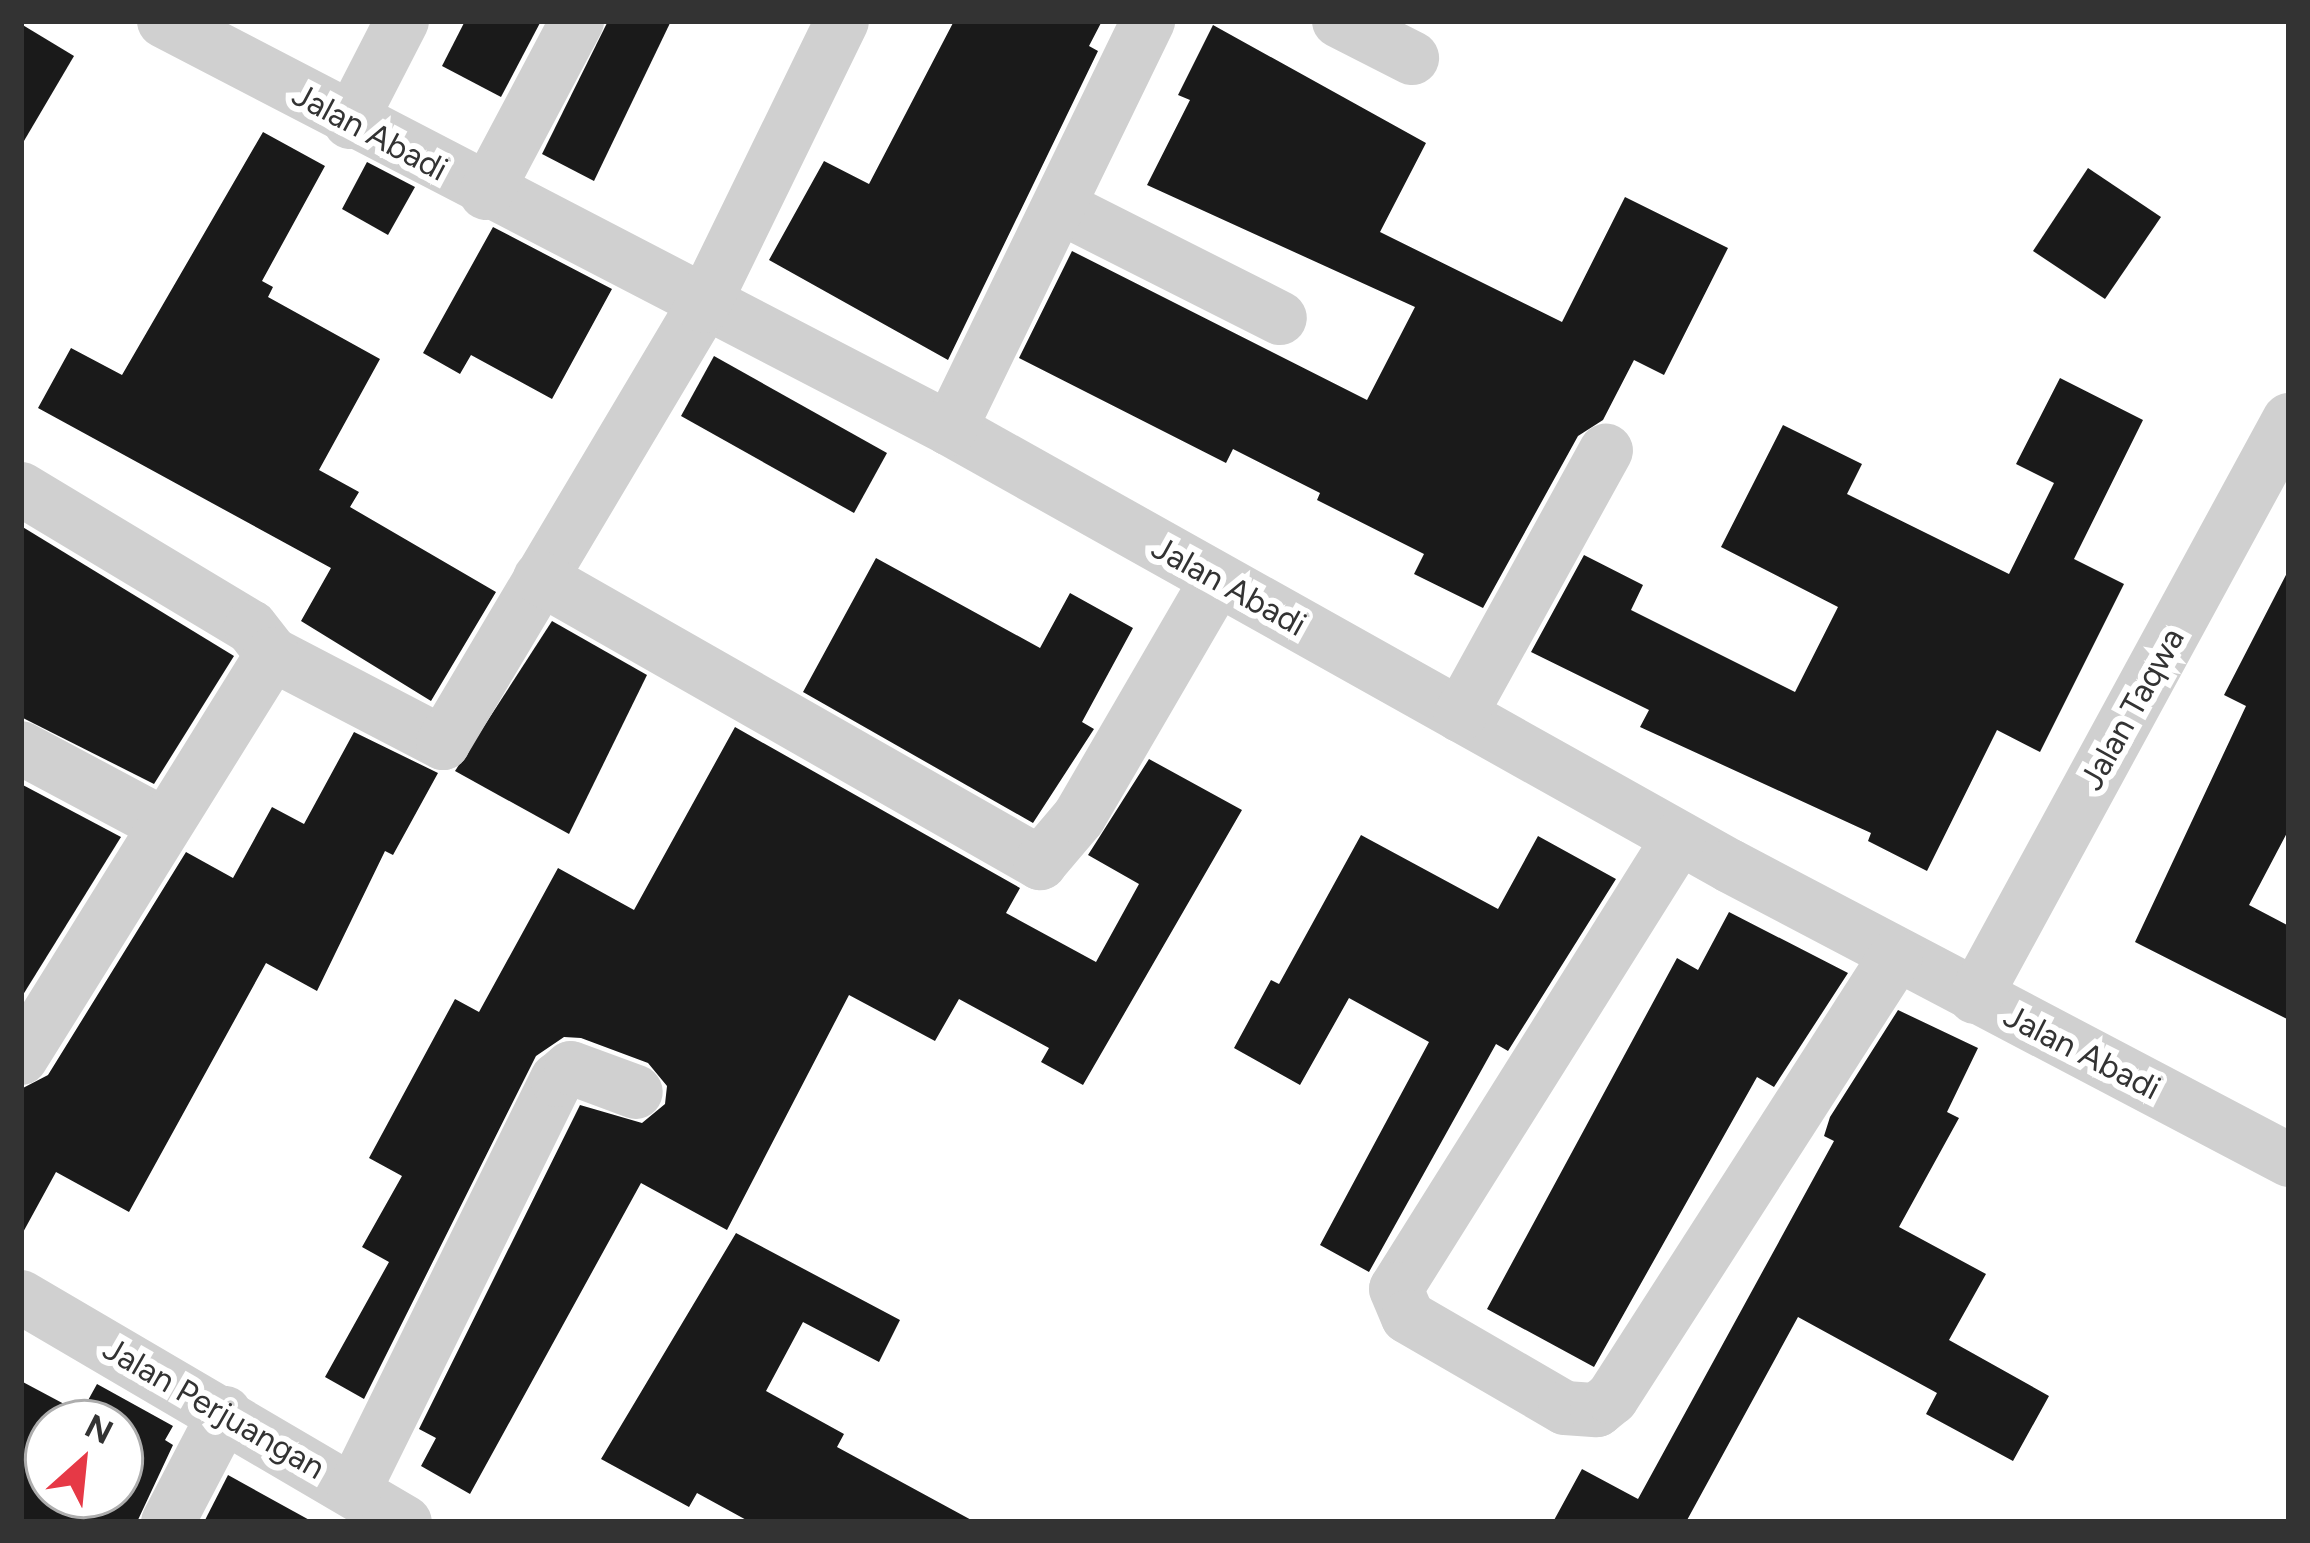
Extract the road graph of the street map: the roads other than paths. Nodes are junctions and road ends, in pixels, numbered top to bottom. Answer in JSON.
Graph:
{"nodes":[{"id":1,"x":164,"y":21,"type":"edge"},
{"id":2,"x":402,"y":21,"type":"edge"},
{"id":3,"x":577,"y":21,"type":"edge"},
{"id":4,"x":842,"y":21,"type":"edge"},
{"id":5,"x":1148,"y":21,"type":"edge"},
{"id":6,"x":1339,"y":21,"type":"edge"},
{"id":7,"x":1412,"y":58,"type":"dead end"},
{"id":8,"x":350,"y":122,"type":"junction"},
{"id":9,"x":486,"y":193,"type":"junction"},
{"id":10,"x":1062,"y":208,"type":"junction"},
{"id":11,"x":703,"y":306,"type":"junction"},
{"id":12,"x":1280,"y":318,"type":"dead end"},
{"id":13,"x":2289,"y":420,"type":"edge"},
{"id":14,"x":950,"y":430,"type":"junction"},
{"id":15,"x":1606,"y":451,"type":"dead end"},
{"id":16,"x":21,"y":489,"type":"edge"},
{"id":17,"x":2270,"y":502,"type":"edge"},
{"id":18,"x":541,"y":578,"type":"junction"},
{"id":19,"x":1217,"y":580,"type":"junction"},
{"id":20,"x":272,"y":654,"type":"junction"},
{"id":21,"x":1460,"y":716,"type":"junction"},
{"id":22,"x":21,"y":748,"type":"edge"},
{"id":23,"x":165,"y":825,"type":"junction"},
{"id":24,"x":1679,"y":838,"type":"junction"},
{"id":25,"x":1896,"y":956,"type":"junction"},
{"id":26,"x":1975,"y":997,"type":"junction"},
{"id":27,"x":21,"y":1058,"type":"edge"},
{"id":28,"x":636,"y":1092,"type":"dead end"},
{"id":29,"x":2289,"y":1160,"type":"edge"},
{"id":30,"x":21,"y":1297,"type":"edge"},
{"id":31,"x":225,"y":1413,"type":"junction"},
{"id":32,"x":354,"y":1490,"type":"junction"},
{"id":33,"x":168,"y":1522,"type":"edge"},
{"id":34,"x":404,"y":1522,"type":"edge"}],
"edges":[{"from":1,"to":8,"type":"street","name":"Jalan Abadi"},
{"from":2,"to":8,"type":"street"},
{"from":3,"to":9,"type":"street"},
{"from":4,"to":11,"type":"street"},
{"from":5,"to":10,"type":"street"},
{"from":6,"to":7,"type":"street"},
{"from":8,"to":9,"type":"street","name":"Jalan Abadi"},
{"from":9,"to":11,"type":"street","name":"Jalan Abadi"},
{"from":10,"to":12,"type":"street"},
{"from":10,"to":14,"type":"street"},
{"from":11,"to":14,"type":"street","name":"Jalan Abadi"},
{"from":11,"to":18,"type":"street"},
{"from":13,"to":17,"type":"street","name":"Jalan Taqwa"},
{"from":14,"to":19,"type":"street","name":"Jalan Abadi"},
{"from":15,"to":21,"type":"street"},
{"from":16,"to":20,"type":"street"},
{"from":17,"to":26,"type":"street","name":"Jalan Taqwa"},
{"from":18,"to":19,"type":"street"},
{"from":18,"to":20,"type":"street"},
{"from":19,"to":21,"type":"street","name":"Jalan Abadi"},
{"from":20,"to":23,"type":"street"},
{"from":21,"to":24,"type":"street","name":"Jalan Abadi"},
{"from":22,"to":23,"type":"street"},
{"from":23,"to":27,"type":"street"},
{"from":24,"to":25,"type":"street","name":"Jalan Abadi"},
{"from":24,"to":25,"type":"street"},
{"from":25,"to":26,"type":"street","name":"Jalan Abadi"},
{"from":26,"to":29,"type":"street","name":"Jalan Abadi"},
{"from":28,"to":32,"type":"street"},
{"from":30,"to":31,"type":"street","name":"Jalan Perjuangan"},
{"from":31,"to":32,"type":"street","name":"Jalan Perjuangan"},
{"from":31,"to":33,"type":"street"},
{"from":32,"to":34,"type":"street","name":"Jalan Perjuangan"}]}
